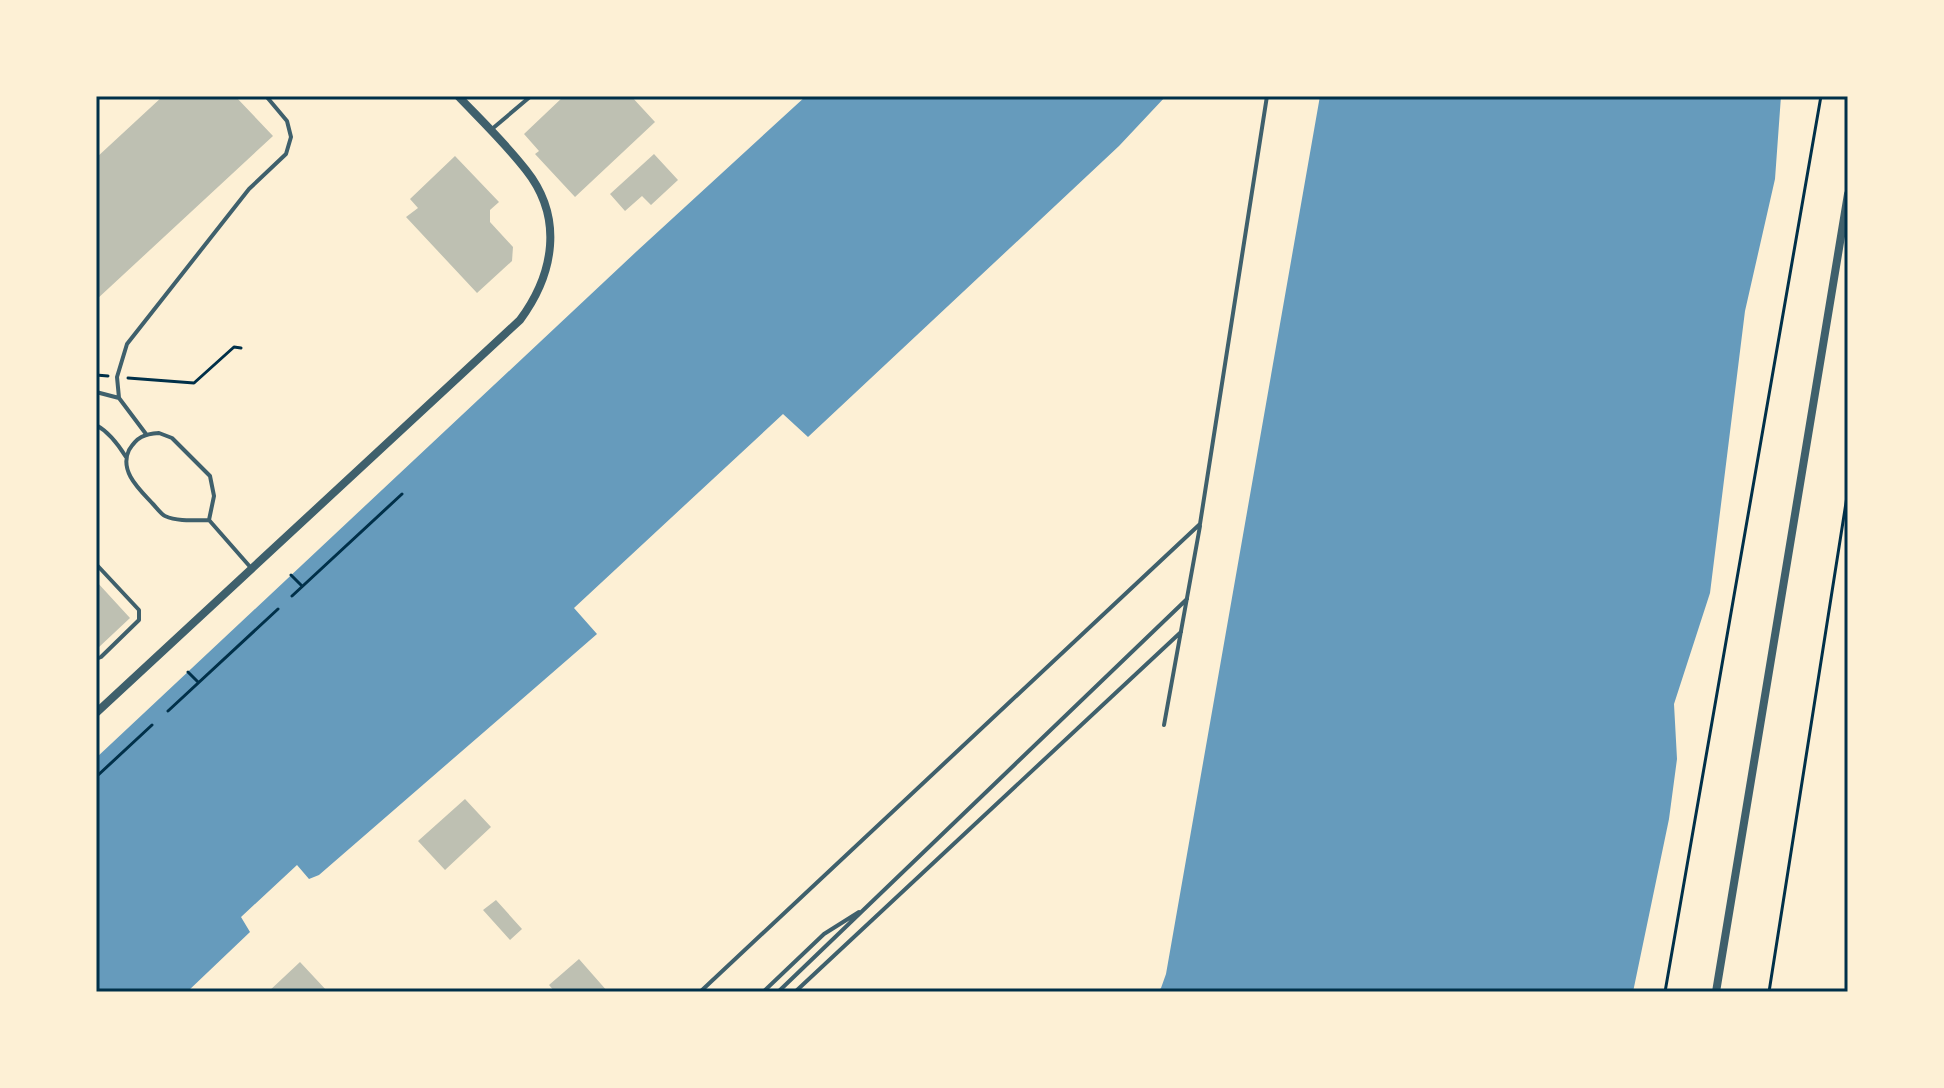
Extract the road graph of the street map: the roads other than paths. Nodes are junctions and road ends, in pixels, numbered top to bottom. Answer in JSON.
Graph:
{"nodes":[{"id":1,"x":266,"y":96,"type":"edge"},
{"id":2,"x":458,"y":96,"type":"edge"},
{"id":3,"x":531,"y":96,"type":"edge"},
{"id":4,"x":1267,"y":96,"type":"edge"},
{"id":5,"x":490,"y":130,"type":"junction"},
{"id":6,"x":1848,"y":194,"type":"edge"},
{"id":7,"x":96,"y":392,"type":"edge"},
{"id":8,"x":119,"y":398,"type":"junction"},
{"id":9,"x":96,"y":425,"type":"edge"},
{"id":10,"x":146,"y":434,"type":"junction"},
{"id":11,"x":126,"y":457,"type":"junction"},
{"id":12,"x":209,"y":520,"type":"junction"},
{"id":13,"x":1200,"y":524,"type":"junction"},
{"id":14,"x":96,"y":564,"type":"edge"},
{"id":15,"x":252,"y":569,"type":"junction"},
{"id":16,"x":1187,"y":599,"type":"junction"},
{"id":17,"x":1181,"y":632,"type":"junction"},
{"id":18,"x":96,"y":659,"type":"edge"},
{"id":19,"x":97,"y":709,"type":"edge"},
{"id":20,"x":1164,"y":725,"type":"dead end"},
{"id":21,"x":867,"y":907,"type":"junction"},
{"id":22,"x":700,"y":992,"type":"edge"},
{"id":23,"x":763,"y":992,"type":"edge"},
{"id":24,"x":778,"y":992,"type":"edge"},
{"id":25,"x":795,"y":992,"type":"edge"},
{"id":26,"x":1716,"y":992,"type":"edge"}],
"edges":[{"from":1,"to":8,"type":"lane"},
{"from":2,"to":5,"type":"street"},
{"from":3,"to":5,"type":"lane"},
{"from":4,"to":13,"type":"lane"},
{"from":5,"to":15,"type":"street"},
{"from":6,"to":26,"type":"street"},
{"from":7,"to":8,"type":"lane"},
{"from":8,"to":10,"type":"lane"},
{"from":9,"to":11,"type":"lane"},
{"from":10,"to":11,"type":"lane"},
{"from":10,"to":12,"type":"lane"},
{"from":11,"to":12,"type":"lane"},
{"from":12,"to":15,"type":"lane"},
{"from":13,"to":16,"type":"lane"},
{"from":13,"to":22,"type":"lane"},
{"from":14,"to":18,"type":"lane"},
{"from":15,"to":19,"type":"street"},
{"from":16,"to":17,"type":"lane"},
{"from":16,"to":21,"type":"lane"},
{"from":17,"to":20,"type":"lane"},
{"from":17,"to":25,"type":"lane"},
{"from":21,"to":23,"type":"lane"},
{"from":21,"to":24,"type":"lane"}]}
